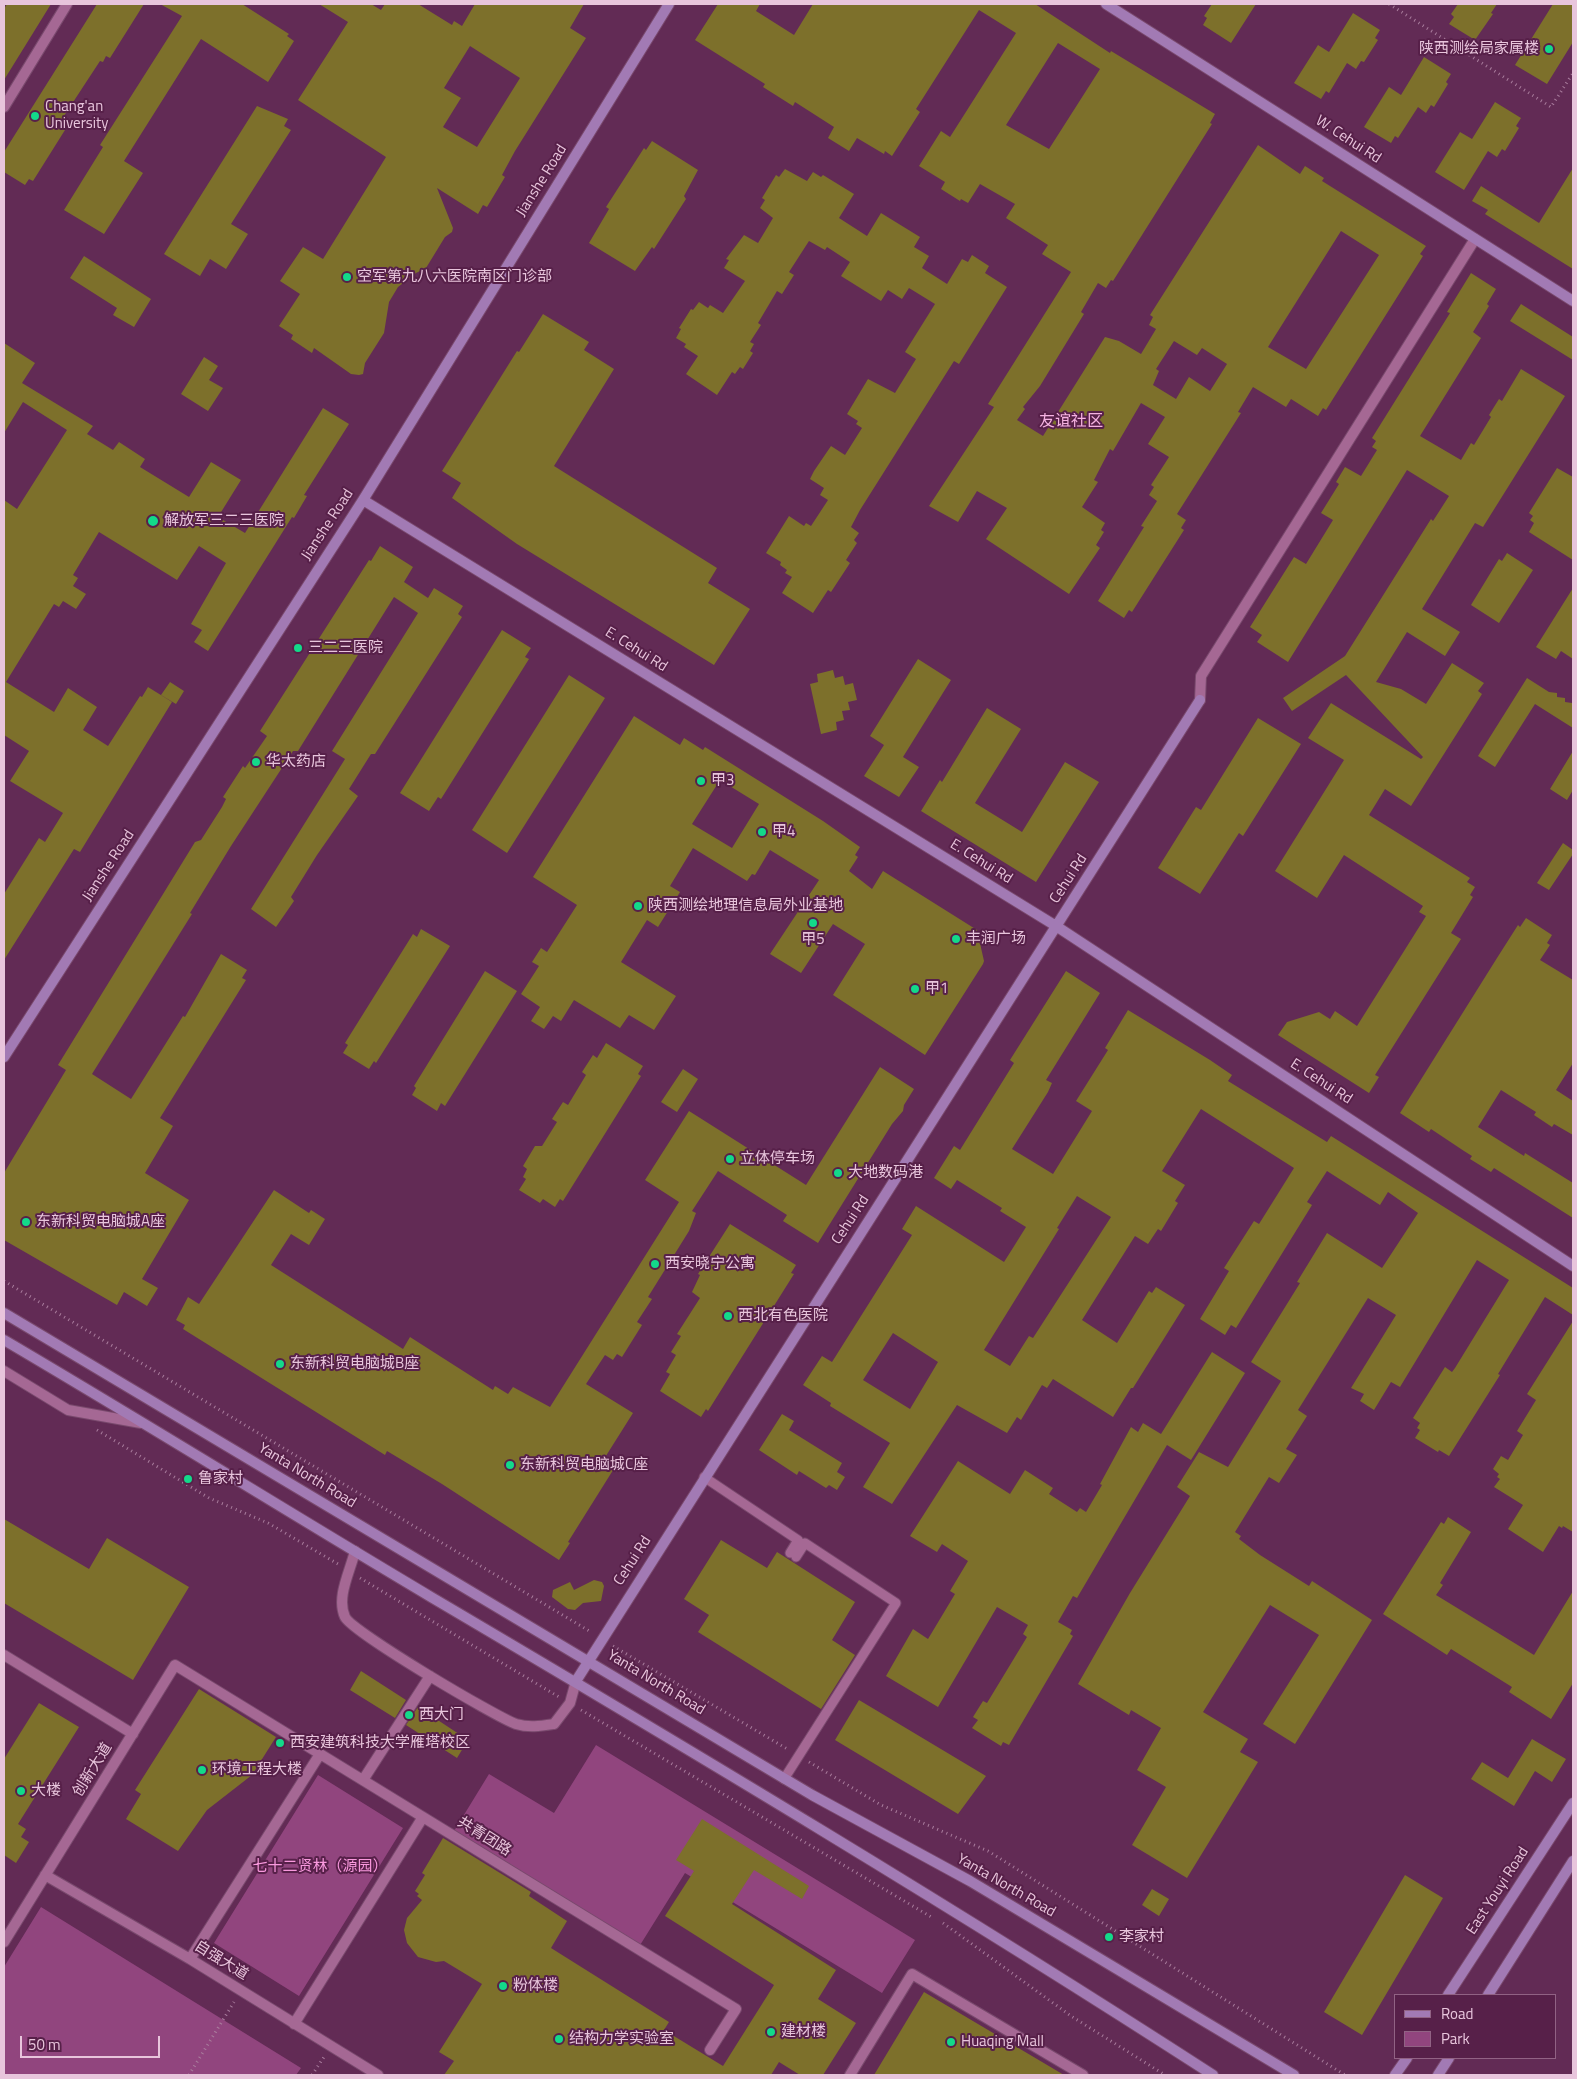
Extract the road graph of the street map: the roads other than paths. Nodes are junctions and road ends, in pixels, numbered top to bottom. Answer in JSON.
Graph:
{"nodes":[{"id":1,"x":67,"y":4,"type":"edge"},
{"id":2,"x":669,"y":4,"type":"edge"},
{"id":3,"x":1106,"y":4,"type":"edge"},
{"id":4,"x":4,"y":107,"type":"edge"},
{"id":5,"x":1475,"y":239,"type":"junction"},
{"id":6,"x":1573,"y":301,"type":"edge"},
{"id":7,"x":363,"y":500,"type":"junction"},
{"id":8,"x":1056,"y":926,"type":"junction"},
{"id":9,"x":4,"y":1057,"type":"edge"},
{"id":10,"x":1573,"y":1266,"type":"edge"},
{"id":11,"x":4,"y":1314,"type":"edge"},
{"id":12,"x":4,"y":1340,"type":"edge"},
{"id":13,"x":4,"y":1371,"type":"edge"},
{"id":14,"x":146,"y":1424,"type":"junction"},
{"id":15,"x":704,"y":1477,"type":"junction"},
{"id":16,"x":355,"y":1552,"type":"junction"},
{"id":17,"x":4,"y":1655,"type":"edge"},
{"id":18,"x":588,"y":1660,"type":"junction"},
{"id":19,"x":175,"y":1665,"type":"joint"},
{"id":20,"x":430,"y":1676,"type":"junction"},
{"id":21,"x":576,"y":1681,"type":"junction"},
{"id":22,"x":133,"y":1734,"type":"junction"},
{"id":23,"x":320,"y":1754,"type":"junction"},
{"id":24,"x":784,"y":1779,"type":"junction"},
{"id":25,"x":363,"y":1780,"type":"junction"},
{"id":26,"x":1573,"y":1803,"type":"edge"},
{"id":27,"x":423,"y":1817,"type":"junction"},
{"id":28,"x":1573,"y":1860,"type":"edge"},
{"id":29,"x":46,"y":1875,"type":"junction"},
{"id":30,"x":4,"y":1942,"type":"edge"},
{"id":31,"x":190,"y":1959,"type":"junction"},
{"id":32,"x":1449,"y":1994,"type":"edge"},
{"id":33,"x":1489,"y":1994,"type":"edge"},
{"id":34,"x":294,"y":2024,"type":"junction"},
{"id":35,"x":710,"y":2050,"type":"dead end"},
{"id":36,"x":1406,"y":2059,"type":"edge"},
{"id":37,"x":1448,"y":2059,"type":"edge"},
{"id":38,"x":378,"y":2075,"type":"edge"},
{"id":39,"x":850,"y":2075,"type":"edge"},
{"id":40,"x":1083,"y":2075,"type":"edge"},
{"id":41,"x":1213,"y":2075,"type":"edge"},
{"id":42,"x":1294,"y":2075,"type":"edge"},
{"id":43,"x":1396,"y":2075,"type":"edge"},
{"id":44,"x":1438,"y":2075,"type":"edge"}],
"edges":[{"from":1,"to":4,"type":"street"},
{"from":2,"to":7,"type":"street","name":"Jianshe Road"},
{"from":3,"to":5,"type":"street","name":"W. Cehui Rd"},
{"from":5,"to":6,"type":"street","name":"W. Cehui Rd"},
{"from":5,"to":8,"type":"street","name":"Cehui Rd"},
{"from":7,"to":8,"type":"street","name":"E. Cehui Rd"},
{"from":7,"to":9,"type":"street","name":"Jianshe Road"},
{"from":8,"to":10,"type":"street","name":"E. Cehui Rd"},
{"from":8,"to":15,"type":"street","name":"Cehui Rd"},
{"from":11,"to":18,"type":"street","name":"Yanta North Road"},
{"from":12,"to":14,"type":"street"},
{"from":13,"to":14,"type":"street"},
{"from":14,"to":16,"type":"street"},
{"from":15,"to":18,"type":"street","name":"Cehui Rd"},
{"from":15,"to":24,"type":"lane"},
{"from":16,"to":20,"type":"street"},
{"from":16,"to":21,"type":"street"},
{"from":17,"to":22,"type":"street"},
{"from":18,"to":21,"type":"street","name":"Cehui Rd"},
{"from":18,"to":24,"type":"street","name":"Yanta North Road"},
{"from":19,"to":22,"type":"street","name":"创新大道"},
{"from":19,"to":23,"type":"street","name":"共青团路"},
{"from":20,"to":21,"type":"street"},
{"from":20,"to":25,"type":"street"},
{"from":21,"to":41,"type":"street"},
{"from":22,"to":29,"type":"street","name":"创新大道"},
{"from":23,"to":25,"type":"street","name":"共青团路"},
{"from":23,"to":31,"type":"street"},
{"from":24,"to":42,"type":"street","name":"Yanta North Road"},
{"from":25,"to":27,"type":"street","name":"共青团路"},
{"from":26,"to":32,"type":"street","name":"East Youyi Road"},
{"from":27,"to":34,"type":"street"},
{"from":27,"to":35,"type":"street","name":"共青团路"},
{"from":28,"to":33,"type":"street"},
{"from":29,"to":30,"type":"street","name":"创新大道"},
{"from":29,"to":31,"type":"street","name":"自强大道"},
{"from":31,"to":34,"type":"street","name":"自强大道"},
{"from":34,"to":38,"type":"street","name":"自强大道"},
{"from":36,"to":43,"type":"street"},
{"from":37,"to":44,"type":"street"},
{"from":39,"to":40,"type":"street"}]}
